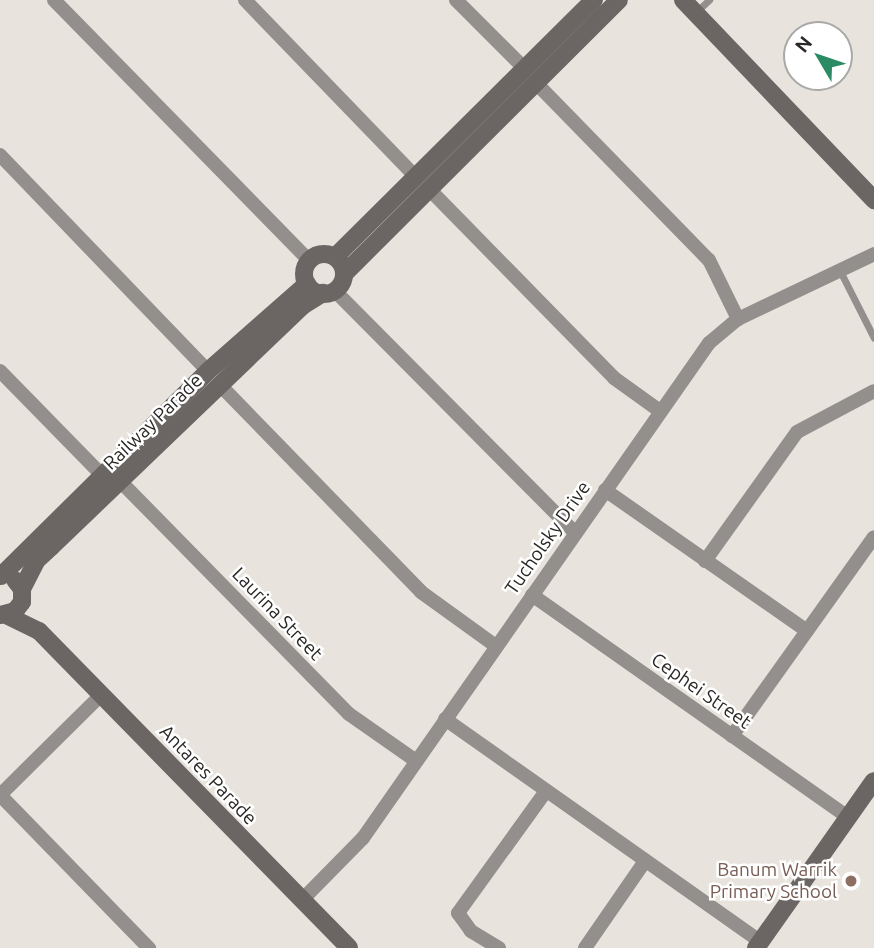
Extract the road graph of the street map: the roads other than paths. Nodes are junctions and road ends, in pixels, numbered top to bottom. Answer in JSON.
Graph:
{"nodes":[{"id":1,"x":54,"y":0,"type":"edge"},
{"id":2,"x":246,"y":0,"type":"edge"},
{"id":3,"x":456,"y":0,"type":"edge"},
{"id":4,"x":594,"y":0,"type":"edge"},
{"id":5,"x":619,"y":0,"type":"edge"},
{"id":6,"x":709,"y":0,"type":"edge"},
{"id":7,"x":690,"y":6,"type":"edge"},
{"id":8,"x":531,"y":77,"type":"junction"},
{"id":9,"x":0,"y":155,"type":"edge"},
{"id":10,"x":415,"y":176,"type":"junction"},
{"id":11,"x":431,"y":191,"type":"junction"},
{"id":12,"x":874,"y":200,"type":"edge"},
{"id":13,"x":874,"y":254,"type":"edge"},
{"id":14,"x":335,"y":257,"type":"junction"},
{"id":15,"x":309,"y":260,"type":"junction"},
{"id":16,"x":840,"y":271,"type":"junction"},
{"id":17,"x":344,"y":274,"type":"junction"},
{"id":18,"x":321,"y":289,"type":"junction"},
{"id":19,"x":738,"y":318,"type":"junction"},
{"id":20,"x":874,"y":338,"type":"edge"},
{"id":21,"x":0,"y":371,"type":"edge"},
{"id":22,"x":208,"y":371,"type":"junction"},
{"id":23,"x":221,"y":386,"type":"junction"},
{"id":24,"x":874,"y":391,"type":"edge"},
{"id":25,"x":660,"y":411,"type":"junction"},
{"id":26,"x":102,"y":475,"type":"junction"},
{"id":27,"x":121,"y":482,"type":"junction"},
{"id":28,"x":605,"y":490,"type":"junction"},
{"id":29,"x":575,"y":533,"type":"junction"},
{"id":30,"x":874,"y":537,"type":"edge"},
{"id":31,"x":705,"y":561,"type":"junction"},
{"id":32,"x":0,"y":576,"type":"edge"},
{"id":33,"x":23,"y":592,"type":"junction"},
{"id":34,"x":532,"y":595,"type":"junction"},
{"id":35,"x":2,"y":615,"type":"edge"},
{"id":36,"x":38,"y":631,"type":"junction"},
{"id":37,"x":807,"y":631,"type":"junction"},
{"id":38,"x":496,"y":646,"type":"junction"},
{"id":39,"x":101,"y":695,"type":"junction"},
{"id":40,"x":445,"y":719,"type":"junction"},
{"id":41,"x":732,"y":736,"type":"junction"},
{"id":42,"x":416,"y":761,"type":"junction"},
{"id":43,"x":874,"y":781,"type":"edge"},
{"id":44,"x":546,"y":791,"type":"junction"},
{"id":45,"x":0,"y":795,"type":"edge"},
{"id":46,"x":848,"y":817,"type":"junction"},
{"id":47,"x":645,"y":861,"type":"junction"},
{"id":48,"x":301,"y":901,"type":"junction"},
{"id":49,"x":758,"y":945,"type":"edge"},
{"id":50,"x":149,"y":948,"type":"edge"},
{"id":51,"x":349,"y":948,"type":"edge"},
{"id":52,"x":499,"y":948,"type":"edge"},
{"id":53,"x":585,"y":948,"type":"edge"}],
"edges":[{"from":1,"to":15,"type":"street"},
{"from":2,"to":10,"type":"street"},
{"from":3,"to":8,"type":"street"},
{"from":4,"to":8,"type":"street"},
{"from":5,"to":8,"type":"street"},
{"from":6,"to":7,"type":"lane"},
{"from":7,"to":12,"type":"street"},
{"from":8,"to":10,"type":"street"},
{"from":8,"to":11,"type":"street"},
{"from":8,"to":19,"type":"street"},
{"from":9,"to":22,"type":"street"},
{"from":10,"to":14,"type":"street"},
{"from":11,"to":17,"type":"street"},
{"from":11,"to":25,"type":"street"},
{"from":13,"to":16,"type":"street","name":"Tucholsky Drive"},
{"from":14,"to":15,"type":"street"},
{"from":14,"to":17,"type":"street"},
{"from":15,"to":18,"type":"street"},
{"from":16,"to":19,"type":"street","name":"Tucholsky Drive"},
{"from":16,"to":20,"type":"lane"},
{"from":17,"to":18,"type":"street"},
{"from":18,"to":22,"type":"street","name":"Railway Parade"},
{"from":18,"to":23,"type":"street","name":"Railway Parade"},
{"from":18,"to":29,"type":"street"},
{"from":19,"to":25,"type":"street","name":"Tucholsky Drive"},
{"from":21,"to":26,"type":"street"},
{"from":22,"to":26,"type":"street","name":"Railway Parade"},
{"from":23,"to":27,"type":"street","name":"Railway Parade"},
{"from":23,"to":38,"type":"street"},
{"from":24,"to":31,"type":"street"},
{"from":25,"to":28,"type":"street","name":"Tucholsky Drive"},
{"from":26,"to":32,"type":"street","name":"Railway Parade"},
{"from":27,"to":33,"type":"street","name":"Railway Parade"},
{"from":27,"to":42,"type":"street","name":"Laurina Street"},
{"from":28,"to":29,"type":"street","name":"Tucholsky Drive"},
{"from":28,"to":31,"type":"street"},
{"from":29,"to":34,"type":"street","name":"Tucholsky Drive"},
{"from":30,"to":37,"type":"street"},
{"from":31,"to":37,"type":"street"},
{"from":32,"to":33,"type":"street"},
{"from":33,"to":35,"type":"street","name":"Railway Parade"},
{"from":33,"to":36,"type":"street","name":"Antares Parade"},
{"from":34,"to":38,"type":"street","name":"Tucholsky Drive"},
{"from":34,"to":41,"type":"street","name":"Cephei Street"},
{"from":35,"to":36,"type":"street","name":"Antares Parade"},
{"from":36,"to":39,"type":"street","name":"Antares Parade"},
{"from":37,"to":41,"type":"street"},
{"from":38,"to":40,"type":"street","name":"Tucholsky Drive"},
{"from":39,"to":45,"type":"street"},
{"from":39,"to":48,"type":"street","name":"Antares Parade"},
{"from":40,"to":42,"type":"street","name":"Tucholsky Drive"},
{"from":40,"to":44,"type":"street"},
{"from":41,"to":46,"type":"street","name":"Cephei Street"},
{"from":42,"to":48,"type":"street","name":"Tucholsky Drive"},
{"from":43,"to":46,"type":"street"},
{"from":44,"to":47,"type":"street"},
{"from":44,"to":52,"type":"street"},
{"from":45,"to":50,"type":"street"},
{"from":46,"to":49,"type":"street"},
{"from":47,"to":49,"type":"street"},
{"from":47,"to":53,"type":"street"},
{"from":48,"to":51,"type":"street","name":"Antares Parade"}]}
